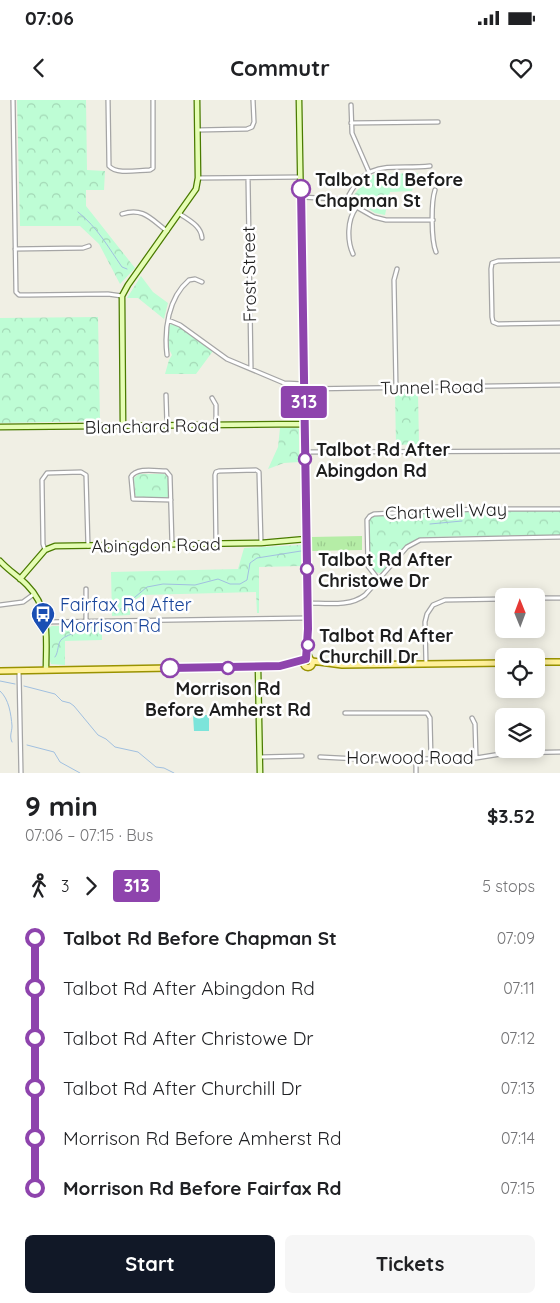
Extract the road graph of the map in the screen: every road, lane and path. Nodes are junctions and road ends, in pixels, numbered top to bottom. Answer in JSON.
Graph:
{"nodes":[{"id":1,"x":13,"y":100,"type":"edge"},
{"id":2,"x":108,"y":100,"type":"edge"},
{"id":3,"x":153,"y":100,"type":"edge"},
{"id":4,"x":197,"y":100,"type":"edge"},
{"id":5,"x":253,"y":100,"type":"edge"},
{"id":6,"x":299,"y":100,"type":"edge"},
{"id":7,"x":351,"y":105,"type":"dead end"},
{"id":8,"x":438,"y":122,"type":"dead end"},
{"id":9,"x":351,"y":123,"type":"junction"},
{"id":10,"x":198,"y":130,"type":"junction"},
{"id":11,"x":430,"y":166,"type":"dead end"},
{"id":12,"x":369,"y":172,"type":"junction"},
{"id":13,"x":301,"y":176,"type":"junction"},
{"id":14,"x":198,"y":178,"type":"junction"},
{"id":15,"x":248,"y":178,"type":"junction"},
{"id":16,"x":435,"y":190,"type":"dead end"},
{"id":17,"x":301,"y":198,"type":"junction"},
{"id":18,"x":346,"y":202,"type":"junction"},
{"id":19,"x":356,"y":208,"type":"junction"},
{"id":20,"x":122,"y":214,"type":"dead end"},
{"id":21,"x":180,"y":214,"type":"junction"},
{"id":22,"x":433,"y":220,"type":"junction"},
{"id":23,"x":167,"y":231,"type":"junction"},
{"id":24,"x":202,"y":238,"type":"dead end"},
{"id":25,"x":90,"y":246,"type":"dead end"},
{"id":26,"x":15,"y":249,"type":"junction"},
{"id":27,"x":436,"y":252,"type":"dead end"},
{"id":28,"x":353,"y":254,"type":"dead end"},
{"id":29,"x":560,"y":260,"type":"edge"},
{"id":30,"x":397,"y":269,"type":"dead end"},
{"id":31,"x":202,"y":282,"type":"dead end"},
{"id":32,"x":122,"y":296,"type":"junction"},
{"id":33,"x":168,"y":320,"type":"junction"},
{"id":34,"x":560,"y":322,"type":"edge"},
{"id":35,"x":167,"y":355,"type":"dead end"},
{"id":36,"x":251,"y":369,"type":"junction"},
{"id":37,"x":560,"y":385,"type":"edge"},
{"id":38,"x":304,"y":387,"type":"junction"},
{"id":39,"x":396,"y":388,"type":"junction"},
{"id":40,"x":166,"y":396,"type":"dead end"},
{"id":41,"x":212,"y":398,"type":"dead end"},
{"id":42,"x":304,"y":424,"type":"junction"},
{"id":43,"x":216,"y":425,"type":"junction"},
{"id":44,"x":167,"y":426,"type":"junction"},
{"id":45,"x":0,"y":427,"type":"edge"},
{"id":46,"x":123,"y":427,"type":"junction"},
{"id":47,"x":560,"y":450,"type":"edge"},
{"id":48,"x":305,"y":452,"type":"junction"},
{"id":49,"x":171,"y":500,"type":"junction"},
{"id":50,"x":560,"y":509,"type":"edge"},
{"id":51,"x":560,"y":537,"type":"edge"},
{"id":52,"x":306,"y":540,"type":"junction"},
{"id":53,"x":261,"y":542,"type":"junction"},
{"id":54,"x":172,"y":544,"type":"junction"},
{"id":55,"x":216,"y":544,"type":"junction"},
{"id":56,"x":88,"y":546,"type":"junction"},
{"id":57,"x":45,"y":550,"type":"junction"},
{"id":58,"x":0,"y":561,"type":"edge"},
{"id":59,"x":20,"y":579,"type":"junction"},
{"id":60,"x":378,"y":579,"type":"junction"},
{"id":61,"x":86,"y":589,"type":"dead end"},
{"id":62,"x":34,"y":593,"type":"junction"},
{"id":63,"x":545,"y":598,"type":"edge"},
{"id":64,"x":560,"y":598,"type":"edge"},
{"id":65,"x":495,"y":599,"type":"edge"},
{"id":66,"x":307,"y":603,"type":"junction"},
{"id":67,"x":0,"y":605,"type":"edge"},
{"id":68,"x":307,"y":618,"type":"junction"},
{"id":69,"x":86,"y":621,"type":"junction"},
{"id":70,"x":45,"y":622,"type":"junction"},
{"id":71,"x":308,"y":662,"type":"junction"},
{"id":72,"x":545,"y":662,"type":"edge"},
{"id":73,"x":560,"y":662,"type":"edge"},
{"id":74,"x":495,"y":663,"type":"edge"},
{"id":75,"x":426,"y":664,"type":"junction"},
{"id":76,"x":258,"y":667,"type":"junction"},
{"id":77,"x":46,"y":670,"type":"junction"},
{"id":78,"x":0,"y":671,"type":"edge"},
{"id":79,"x":19,"y":671,"type":"junction"},
{"id":80,"x":345,"y":713,"type":"dead end"},
{"id":81,"x":472,"y":718,"type":"dead end"},
{"id":82,"x":560,"y":752,"type":"edge"},
{"id":83,"x":302,"y":756,"type":"dead end"},
{"id":84,"x":260,"y":757,"type":"junction"},
{"id":85,"x":320,"y":757,"type":"dead end"},
{"id":86,"x":476,"y":758,"type":"junction"},
{"id":87,"x":431,"y":759,"type":"junction"},
{"id":88,"x":416,"y":760,"type":"junction"},
{"id":89,"x":21,"y":773,"type":"edge"},
{"id":90,"x":260,"y":773,"type":"edge"},
{"id":91,"x":416,"y":773,"type":"edge"}],
"edges":[{"from":1,"to":26,"type":"street"},
{"from":2,"to":3,"type":"street"},
{"from":4,"to":10,"type":"street"},
{"from":5,"to":10,"type":"street"},
{"from":6,"to":13,"type":"street"},
{"from":7,"to":9,"type":"street"},
{"from":8,"to":9,"type":"street"},
{"from":9,"to":12,"type":"street"},
{"from":10,"to":14,"type":"street"},
{"from":11,"to":12,"type":"street"},
{"from":12,"to":18,"type":"street"},
{"from":13,"to":15,"type":"street"},
{"from":13,"to":17,"type":"street"},
{"from":14,"to":15,"type":"street"},
{"from":14,"to":21,"type":"street"},
{"from":15,"to":36,"type":"street","name":"Frost Street"},
{"from":16,"to":22,"type":"street"},
{"from":17,"to":18,"type":"street"},
{"from":17,"to":38,"type":"street"},
{"from":18,"to":19,"type":"street"},
{"from":19,"to":22,"type":"street"},
{"from":19,"to":28,"type":"street"},
{"from":20,"to":23,"type":"street"},
{"from":21,"to":23,"type":"street"},
{"from":21,"to":24,"type":"street"},
{"from":22,"to":27,"type":"street"},
{"from":23,"to":32,"type":"street"},
{"from":25,"to":26,"type":"street"},
{"from":26,"to":32,"type":"street"},
{"from":29,"to":34,"type":"street"},
{"from":30,"to":39,"type":"street"},
{"from":31,"to":33,"type":"street"},
{"from":32,"to":46,"type":"street"},
{"from":33,"to":35,"type":"street"},
{"from":33,"to":36,"type":"street","name":"Tunnel Road"},
{"from":36,"to":38,"type":"street","name":"Tunnel Road"},
{"from":37,"to":39,"type":"street","name":"Tunnel Road"},
{"from":38,"to":39,"type":"street","name":"Tunnel Road"},
{"from":38,"to":42,"type":"street"},
{"from":40,"to":44,"type":"street"},
{"from":41,"to":43,"type":"street"},
{"from":42,"to":43,"type":"street","name":"Blanchard Road"},
{"from":42,"to":48,"type":"street"},
{"from":43,"to":44,"type":"street","name":"Blanchard Road"},
{"from":44,"to":46,"type":"street","name":"Blanchard Road"},
{"from":45,"to":46,"type":"street","name":"Blanchard Road"},
{"from":47,"to":48,"type":"street"},
{"from":48,"to":52,"type":"street"},
{"from":49,"to":49,"type":"street"},
{"from":49,"to":54,"type":"street"},
{"from":50,"to":60,"type":"street","name":"Chartwell Way"},
{"from":51,"to":60,"type":"street"},
{"from":52,"to":53,"type":"street","name":"Abingdon Road"},
{"from":52,"to":66,"type":"street"},
{"from":53,"to":55,"type":"street","name":"Abingdon Road"},
{"from":53,"to":55,"type":"street"},
{"from":54,"to":55,"type":"street","name":"Abingdon Road"},
{"from":54,"to":56,"type":"street","name":"Abingdon Road"},
{"from":56,"to":57,"type":"street","name":"Abingdon Road"},
{"from":56,"to":57,"type":"street"},
{"from":57,"to":59,"type":"street"},
{"from":58,"to":59,"type":"street"},
{"from":59,"to":62,"type":"street"},
{"from":60,"to":66,"type":"street"},
{"from":61,"to":69,"type":"street"},
{"from":62,"to":67,"type":"street"},
{"from":62,"to":70,"type":"street"},
{"from":63,"to":64,"type":"street"},
{"from":65,"to":75,"type":"street"},
{"from":66,"to":68,"type":"street"},
{"from":68,"to":69,"type":"street"},
{"from":68,"to":71,"type":"street"},
{"from":69,"to":70,"type":"street"},
{"from":70,"to":77,"type":"street"},
{"from":71,"to":75,"type":"main road"},
{"from":71,"to":76,"type":"main road"},
{"from":72,"to":73,"type":"main road"},
{"from":74,"to":75,"type":"main road"},
{"from":76,"to":77,"type":"main road"},
{"from":76,"to":84,"type":"street"},
{"from":77,"to":79,"type":"main road"},
{"from":78,"to":79,"type":"main road"},
{"from":79,"to":89,"type":"street"},
{"from":80,"to":87,"type":"street"},
{"from":81,"to":86,"type":"street"},
{"from":82,"to":86,"type":"street","name":"Horwood Road"},
{"from":83,"to":84,"type":"street"},
{"from":84,"to":90,"type":"street"},
{"from":85,"to":88,"type":"street","name":"Horwood Road"},
{"from":86,"to":87,"type":"street","name":"Horwood Road"},
{"from":87,"to":88,"type":"street","name":"Horwood Road"},
{"from":88,"to":91,"type":"street"}]}
